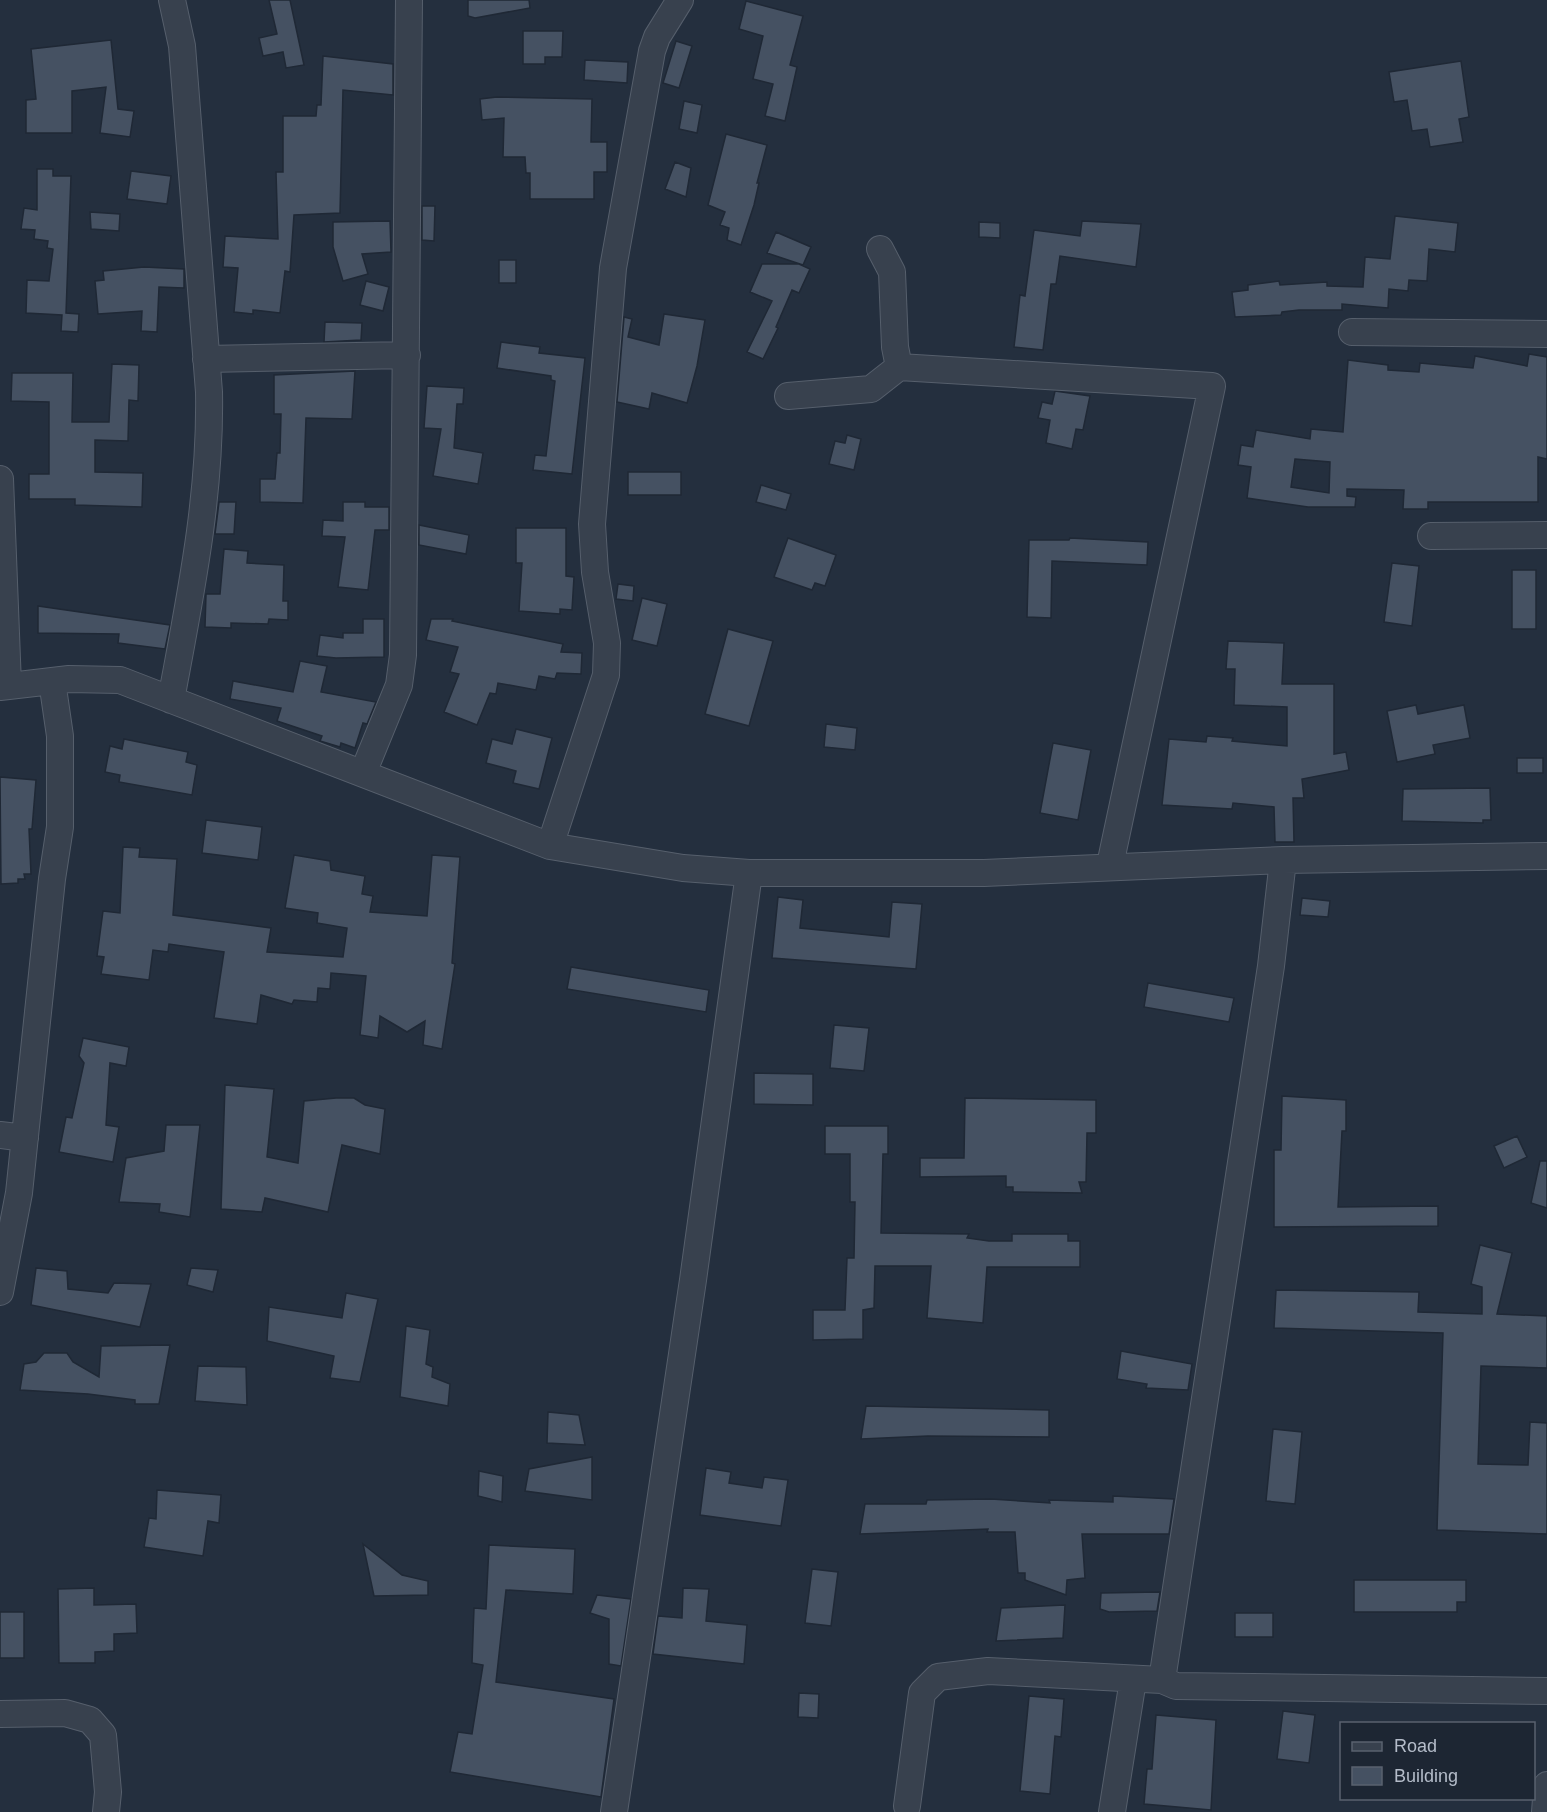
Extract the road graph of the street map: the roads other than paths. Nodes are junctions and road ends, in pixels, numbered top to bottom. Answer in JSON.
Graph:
{"nodes":[{"id":1,"x":172,"y":0,"type":"edge"},
{"id":2,"x":410,"y":0,"type":"edge"},
{"id":3,"x":680,"y":0,"type":"edge"},
{"id":4,"x":880,"y":249,"type":"dead end"},
{"id":5,"x":1352,"y":332,"type":"dead end"},
{"id":6,"x":1547,"y":334,"type":"edge"},
{"id":7,"x":407,"y":356,"type":"junction"},
{"id":8,"x":206,"y":359,"type":"junction"},
{"id":9,"x":899,"y":367,"type":"junction"},
{"id":10,"x":788,"y":396,"type":"dead end"},
{"id":11,"x":0,"y":480,"type":"edge"},
{"id":12,"x":1547,"y":535,"type":"edge"},
{"id":13,"x":1431,"y":536,"type":"dead end"},
{"id":14,"x":52,"y":681,"type":"junction"},
{"id":15,"x":4,"y":686,"type":"edge"},
{"id":16,"x":171,"y":700,"type":"junction"},
{"id":17,"x":363,"y":773,"type":"junction"},
{"id":18,"x":550,"y":846,"type":"junction"},
{"id":19,"x":1547,"y":856,"type":"edge"},
{"id":20,"x":1283,"y":860,"type":"junction"},
{"id":21,"x":1110,"y":865,"type":"junction"},
{"id":22,"x":749,"y":873,"type":"junction"},
{"id":23,"x":0,"y":1135,"type":"edge"},
{"id":24,"x":25,"y":1138,"type":"junction"},
{"id":25,"x":0,"y":1292,"type":"edge"},
{"id":26,"x":1133,"y":1680,"type":"junction"},
{"id":27,"x":1162,"y":1680,"type":"junction"},
{"id":28,"x":1547,"y":1691,"type":"edge"},
{"id":29,"x":0,"y":1714,"type":"edge"},
{"id":30,"x":1547,"y":1785,"type":"edge"},
{"id":31,"x":907,"y":1806,"type":"dead end"},
{"id":32,"x":106,"y":1812,"type":"edge"},
{"id":33,"x":614,"y":1812,"type":"edge"},
{"id":34,"x":1112,"y":1812,"type":"edge"},
{"id":35,"x":1545,"y":1812,"type":"edge"}],
"edges":[{"from":1,"to":8,"type":"street"},
{"from":2,"to":7,"type":"street"},
{"from":3,"to":18,"type":"street"},
{"from":4,"to":9,"type":"street"},
{"from":5,"to":6,"type":"street"},
{"from":7,"to":8,"type":"street"},
{"from":7,"to":17,"type":"street"},
{"from":8,"to":16,"type":"street"},
{"from":9,"to":10,"type":"street"},
{"from":9,"to":21,"type":"street"},
{"from":11,"to":15,"type":"street"},
{"from":12,"to":13,"type":"street"},
{"from":14,"to":15,"type":"street"},
{"from":14,"to":16,"type":"street"},
{"from":14,"to":24,"type":"street"},
{"from":16,"to":17,"type":"street"},
{"from":17,"to":18,"type":"street"},
{"from":18,"to":22,"type":"street"},
{"from":19,"to":20,"type":"street"},
{"from":20,"to":21,"type":"street"},
{"from":20,"to":27,"type":"street"},
{"from":21,"to":22,"type":"street"},
{"from":22,"to":33,"type":"street"},
{"from":23,"to":24,"type":"street"},
{"from":24,"to":25,"type":"street"},
{"from":26,"to":27,"type":"street"},
{"from":26,"to":31,"type":"street"},
{"from":26,"to":34,"type":"street"},
{"from":27,"to":28,"type":"street"},
{"from":29,"to":32,"type":"street"},
{"from":30,"to":35,"type":"street"}]}
